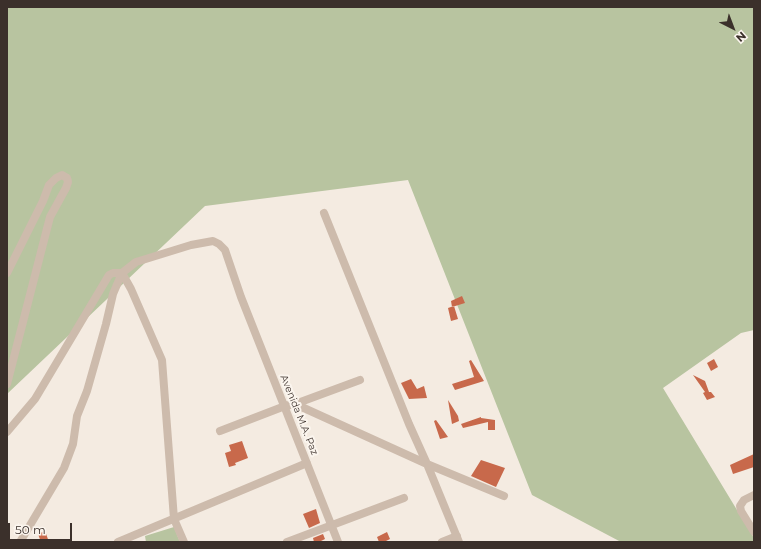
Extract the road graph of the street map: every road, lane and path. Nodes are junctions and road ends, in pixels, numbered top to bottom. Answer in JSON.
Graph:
{"nodes":[{"id":1,"x":324,"y":213,"type":"dead end"},
{"id":2,"x":7,"y":273,"type":"edge"},
{"id":3,"x":122,"y":273,"type":"junction"},
{"id":4,"x":360,"y":380,"type":"dead end"},
{"id":5,"x":7,"y":384,"type":"edge"},
{"id":6,"x":295,"y":404,"type":"junction"},
{"id":7,"x":285,"y":406,"type":"junction"},
{"id":8,"x":220,"y":431,"type":"dead end"},
{"id":9,"x":7,"y":432,"type":"edge"},
{"id":10,"x":308,"y":463,"type":"junction"},
{"id":11,"x":427,"y":464,"type":"junction"},
{"id":12,"x":754,"y":495,"type":"edge"},
{"id":13,"x":504,"y":496,"type":"dead end"},
{"id":14,"x":404,"y":498,"type":"dead end"},
{"id":15,"x":174,"y":519,"type":"junction"},
{"id":16,"x":332,"y":526,"type":"junction"},
{"id":17,"x":754,"y":532,"type":"edge"},
{"id":18,"x":458,"y":539,"type":"edge"},
{"id":19,"x":20,"y":542,"type":"edge"},
{"id":20,"x":118,"y":542,"type":"edge"},
{"id":21,"x":184,"y":542,"type":"edge"},
{"id":22,"x":287,"y":542,"type":"edge"},
{"id":23,"x":338,"y":542,"type":"edge"},
{"id":24,"x":442,"y":542,"type":"edge"}],
"edges":[{"from":1,"to":11,"type":"street"},
{"from":2,"to":5,"type":"street"},
{"from":3,"to":7,"type":"street","name":"Avenida M.A. Paz"},
{"from":3,"to":9,"type":"street"},
{"from":3,"to":15,"type":"street"},
{"from":3,"to":19,"type":"street"},
{"from":4,"to":6,"type":"street"},
{"from":6,"to":7,"type":"street"},
{"from":6,"to":11,"type":"street"},
{"from":7,"to":8,"type":"street"},
{"from":7,"to":10,"type":"street","name":"Avenida M.A. Paz"},
{"from":10,"to":15,"type":"street"},
{"from":10,"to":16,"type":"street","name":"Avenida M.A. Paz"},
{"from":11,"to":13,"type":"street"},
{"from":11,"to":18,"type":"street"},
{"from":12,"to":17,"type":"street"},
{"from":14,"to":16,"type":"street"},
{"from":15,"to":20,"type":"street"},
{"from":15,"to":21,"type":"street"},
{"from":16,"to":22,"type":"street"},
{"from":16,"to":23,"type":"street","name":"Avenida M.A. Paz"},
{"from":18,"to":24,"type":"street"}]}
